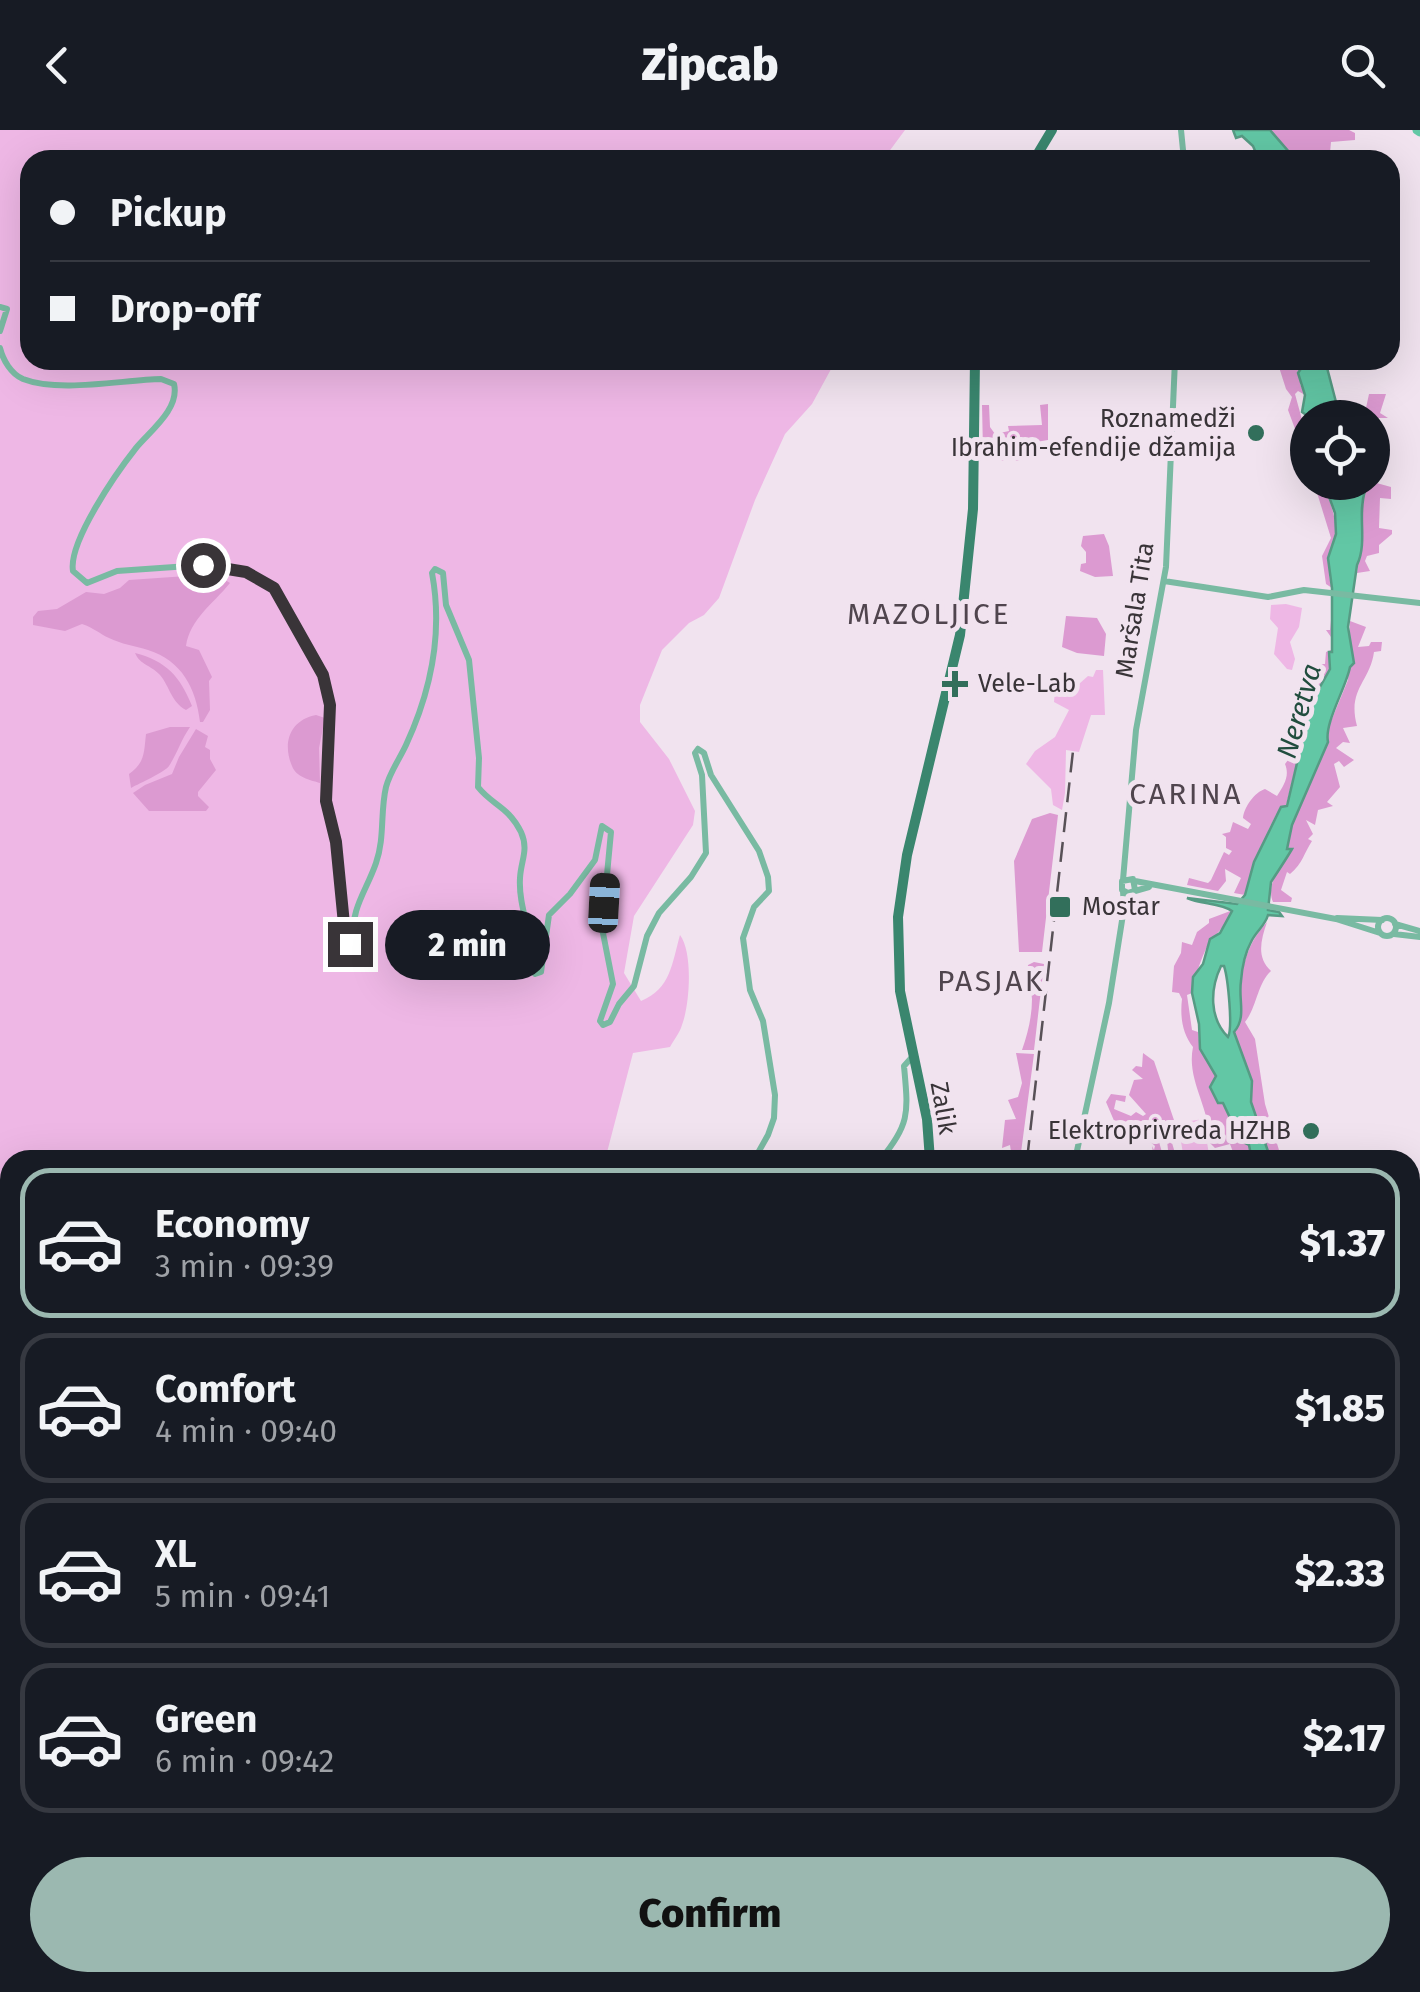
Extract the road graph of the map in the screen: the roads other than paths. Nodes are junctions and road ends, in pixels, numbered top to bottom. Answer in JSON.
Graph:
{"nodes":[{"id":1,"x":0,"y":307,"type":"edge"},
{"id":2,"x":0,"y":331,"type":"edge"},
{"id":3,"x":0,"y":348,"type":"edge"},
{"id":4,"x":975,"y":370,"type":"edge"},
{"id":5,"x":1175,"y":370,"type":"edge"},
{"id":6,"x":1164,"y":581,"type":"junction"},
{"id":7,"x":1420,"y":604,"type":"edge"},
{"id":8,"x":1130,"y":880,"type":"junction"},
{"id":9,"x":1154,"y":887,"type":"junction"},
{"id":10,"x":1123,"y":891,"type":"junction"},
{"id":11,"x":1134,"y":891,"type":"junction"},
{"id":12,"x":1124,"y":908,"type":"junction"},
{"id":13,"x":1336,"y":919,"type":"junction"},
{"id":14,"x":1382,"y":920,"type":"junction"},
{"id":15,"x":1395,"y":924,"type":"junction"},
{"id":16,"x":1380,"y":932,"type":"junction"},
{"id":17,"x":1392,"y":934,"type":"junction"},
{"id":18,"x":1420,"y":934,"type":"edge"},
{"id":19,"x":914,"y":1060,"type":"junction"},
{"id":20,"x":759,"y":1150,"type":"edge"},
{"id":21,"x":886,"y":1150,"type":"edge"},
{"id":22,"x":929,"y":1150,"type":"edge"},
{"id":23,"x":1077,"y":1150,"type":"edge"}],
"edges":[{"from":1,"to":2,"type":"street"},
{"from":3,"to":20,"type":"street"},
{"from":4,"to":19,"type":"main road","name":"Zalik"},
{"from":5,"to":6,"type":"street","name":"Maršala Tita"},
{"from":6,"to":7,"type":"street"},
{"from":6,"to":8,"type":"street","name":"Maršala Tita"},
{"from":8,"to":9,"type":"street"},
{"from":8,"to":10,"type":"street"},
{"from":8,"to":11,"type":"street"},
{"from":9,"to":11,"type":"street"},
{"from":9,"to":13,"type":"street"},
{"from":10,"to":11,"type":"street"},
{"from":10,"to":12,"type":"street"},
{"from":11,"to":12,"type":"street"},
{"from":12,"to":23,"type":"street"},
{"from":13,"to":14,"type":"street"},
{"from":13,"to":16,"type":"street"},
{"from":14,"to":15,"type":"street"},
{"from":14,"to":16,"type":"street"},
{"from":15,"to":17,"type":"street"},
{"from":15,"to":18,"type":"street"},
{"from":16,"to":17,"type":"street"},
{"from":17,"to":18,"type":"street"},
{"from":19,"to":21,"type":"street"},
{"from":19,"to":22,"type":"main road","name":"Zalik"}]}
